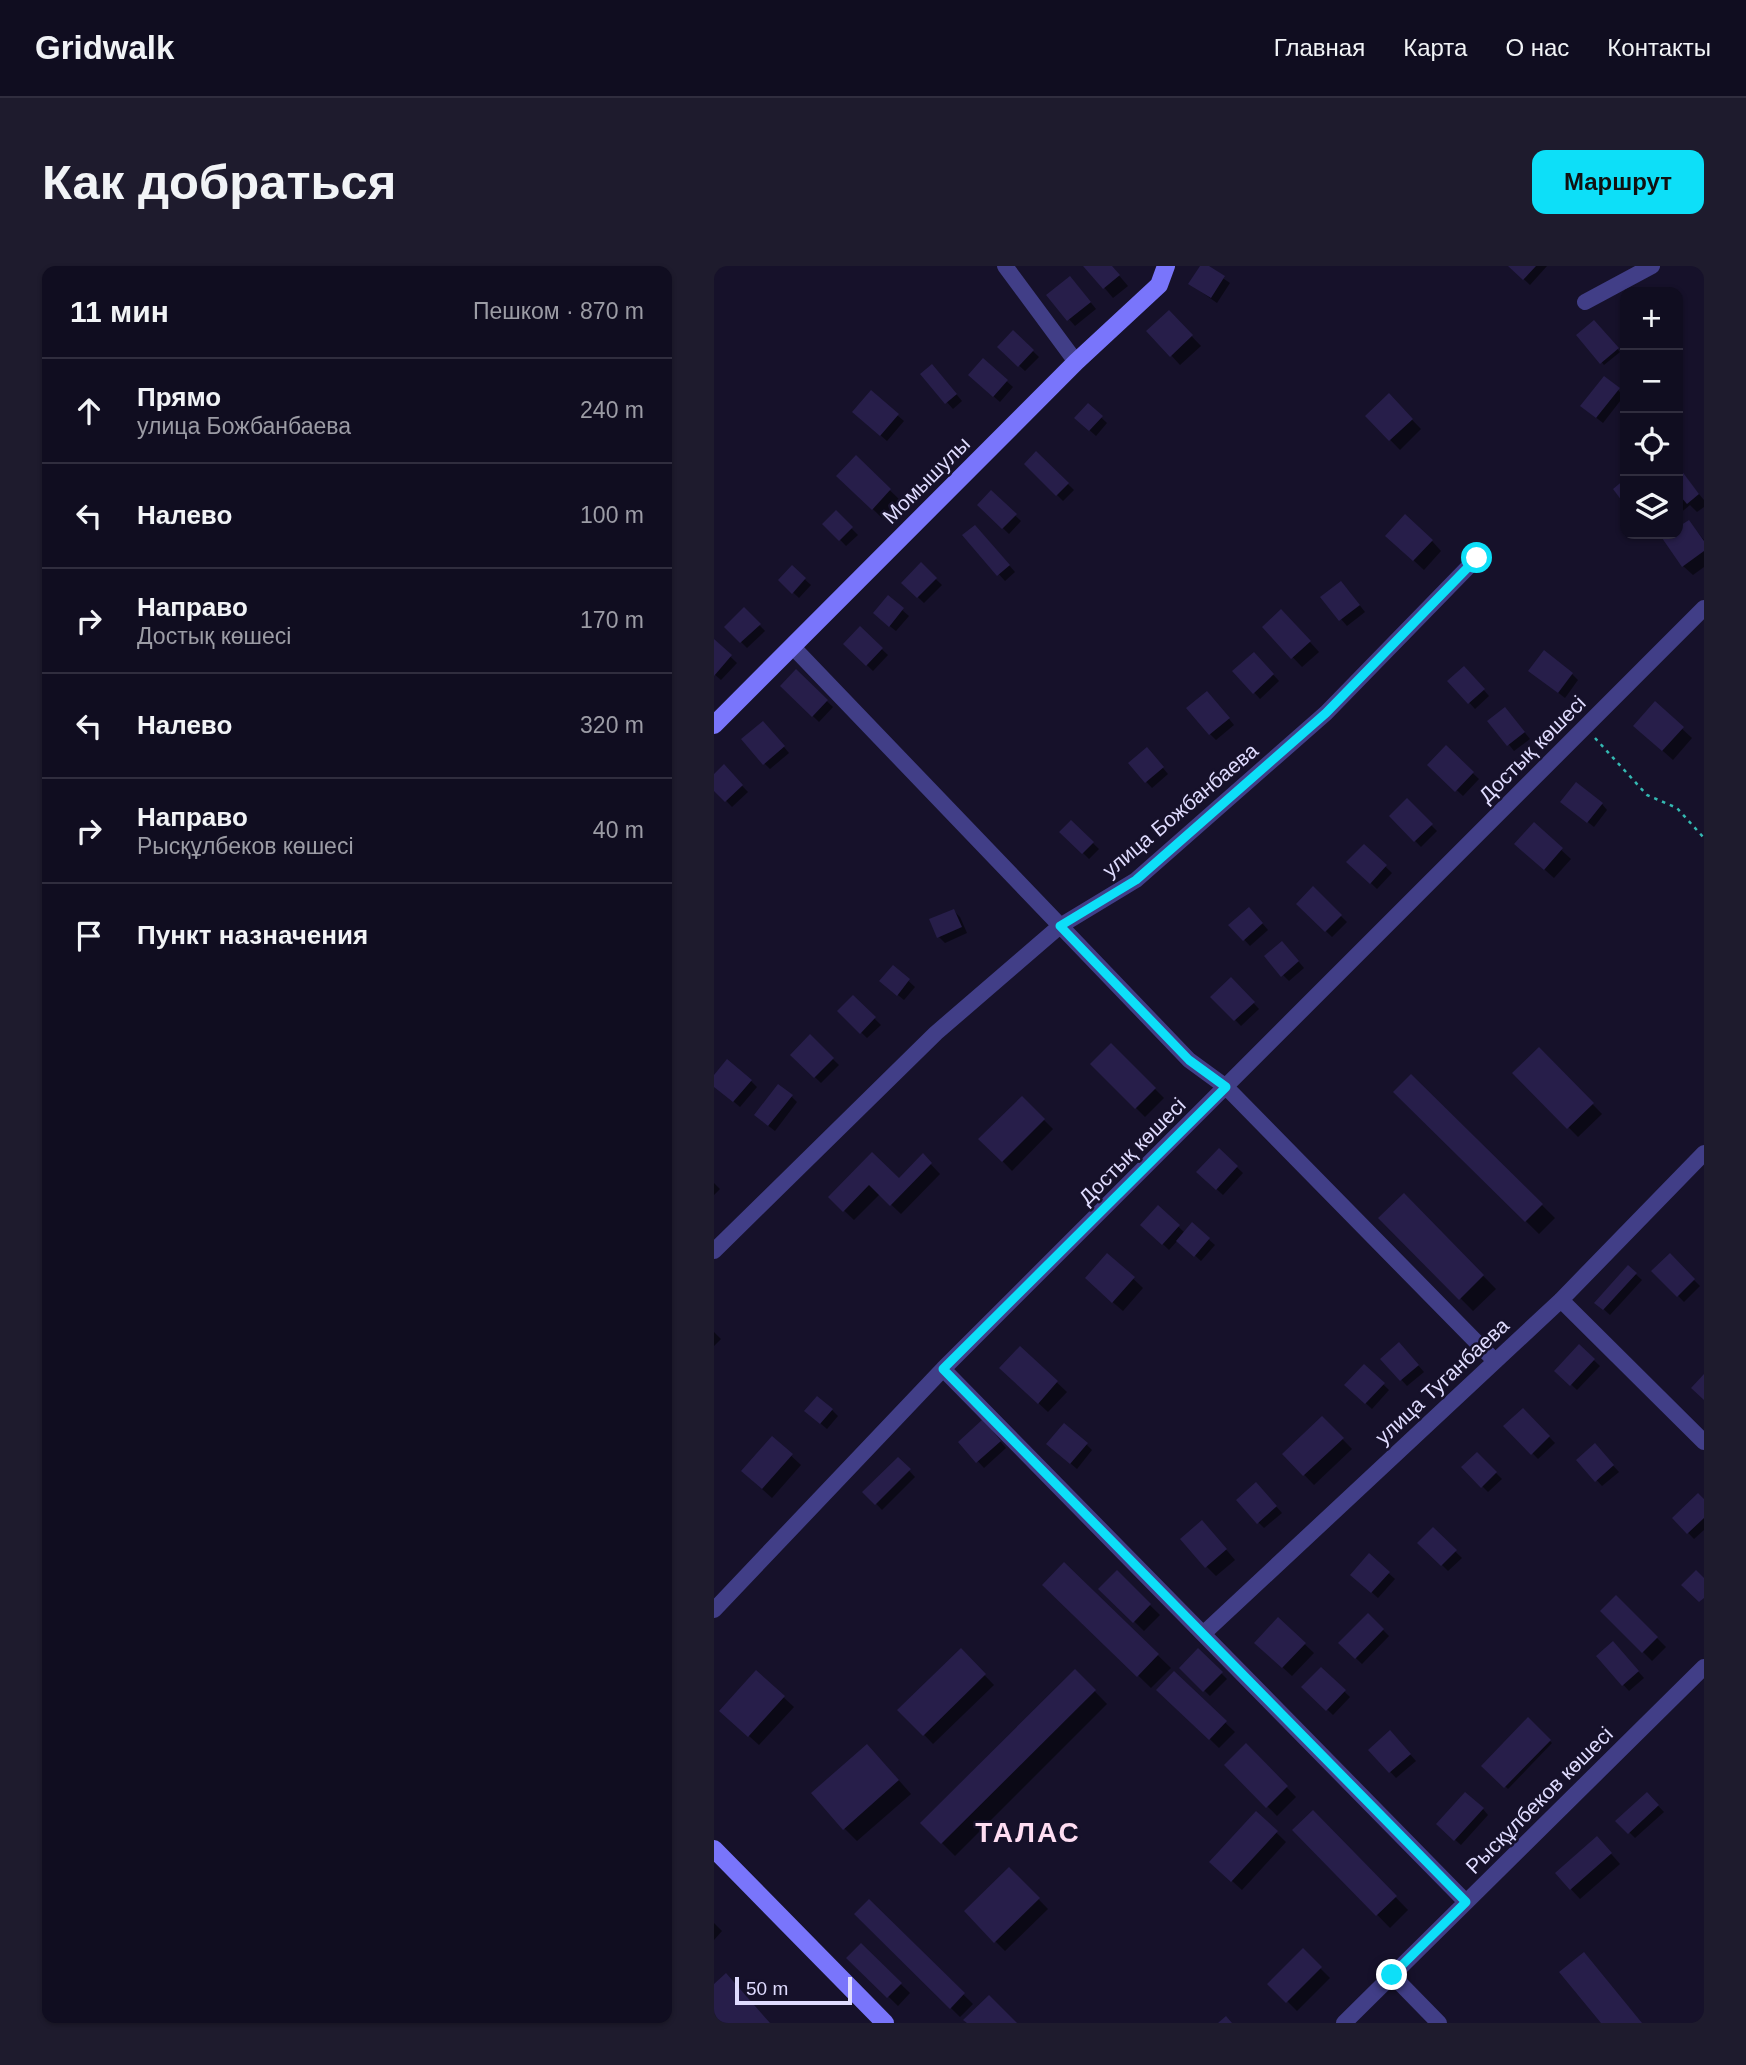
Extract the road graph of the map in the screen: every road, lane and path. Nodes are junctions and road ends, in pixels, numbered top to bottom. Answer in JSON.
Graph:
{"nodes":[{"id":1,"x":1005,"y":266,"type":"edge"},
{"id":2,"x":1166,"y":266,"type":"edge"},
{"id":3,"x":1652,"y":266,"type":"edge"},
{"id":4,"x":1585,"y":302,"type":"dead end"},
{"id":5,"x":1076,"y":362,"type":"junction"},
{"id":6,"x":1477,"y":558,"type":"dead end"},
{"id":7,"x":1704,"y":607,"type":"edge"},
{"id":8,"x":792,"y":646,"type":"junction"},
{"id":9,"x":714,"y":725,"type":"edge"},
{"id":10,"x":1584,"y":726,"type":"junction"},
{"id":11,"x":1704,"y":838,"type":"edge"},
{"id":12,"x":1060,"y":926,"type":"junction"},
{"id":13,"x":1226,"y":1087,"type":"junction"},
{"id":14,"x":1704,"y":1153,"type":"edge"},
{"id":15,"x":714,"y":1251,"type":"edge"},
{"id":16,"x":1561,"y":1300,"type":"junction"},
{"id":17,"x":1495,"y":1361,"type":"junction"},
{"id":18,"x":943,"y":1369,"type":"junction"},
{"id":19,"x":1704,"y":1442,"type":"edge"},
{"id":20,"x":714,"y":1610,"type":"edge"},
{"id":21,"x":1203,"y":1634,"type":"junction"},
{"id":22,"x":1704,"y":1667,"type":"edge"},
{"id":23,"x":714,"y":1849,"type":"edge"},
{"id":24,"x":1466,"y":1902,"type":"junction"},
{"id":25,"x":1392,"y":1975,"type":"junction"},
{"id":26,"x":885,"y":2023,"type":"edge"},
{"id":27,"x":1344,"y":2023,"type":"edge"},
{"id":28,"x":1439,"y":2023,"type":"edge"}],
"edges":[{"from":1,"to":5,"type":"street"},
{"from":2,"to":5,"type":"street","name":"Момышулы"},
{"from":3,"to":4,"type":"street"},
{"from":5,"to":8,"type":"street","name":"Момышулы"},
{"from":6,"to":12,"type":"street","name":"улица Божбанбаева"},
{"from":7,"to":10,"type":"street","name":"Достық көшесі"},
{"from":8,"to":9,"type":"street","name":"Момышулы"},
{"from":8,"to":12,"type":"street"},
{"from":10,"to":11,"type":"path"},
{"from":10,"to":13,"type":"street","name":"Достық көшесі"},
{"from":12,"to":13,"type":"street"},
{"from":12,"to":15,"type":"street","name":"улица Божбанбаева"},
{"from":13,"to":17,"type":"street"},
{"from":13,"to":18,"type":"street","name":"Достық көшесі"},
{"from":14,"to":16,"type":"street","name":"улица Туганбаева"},
{"from":16,"to":17,"type":"street","name":"улица Туганбаева"},
{"from":16,"to":19,"type":"street"},
{"from":17,"to":21,"type":"street","name":"улица Туганбаева"},
{"from":18,"to":20,"type":"street","name":"Достық көшесі"},
{"from":18,"to":21,"type":"street"},
{"from":21,"to":24,"type":"street"},
{"from":22,"to":24,"type":"street","name":"Рысқұлбеков көшесі"},
{"from":23,"to":26,"type":"street"},
{"from":24,"to":25,"type":"street","name":"Рысқұлбеков көшесі"},
{"from":25,"to":27,"type":"street","name":"Рысқұлбеков көшесі"},
{"from":25,"to":28,"type":"street"}]}
